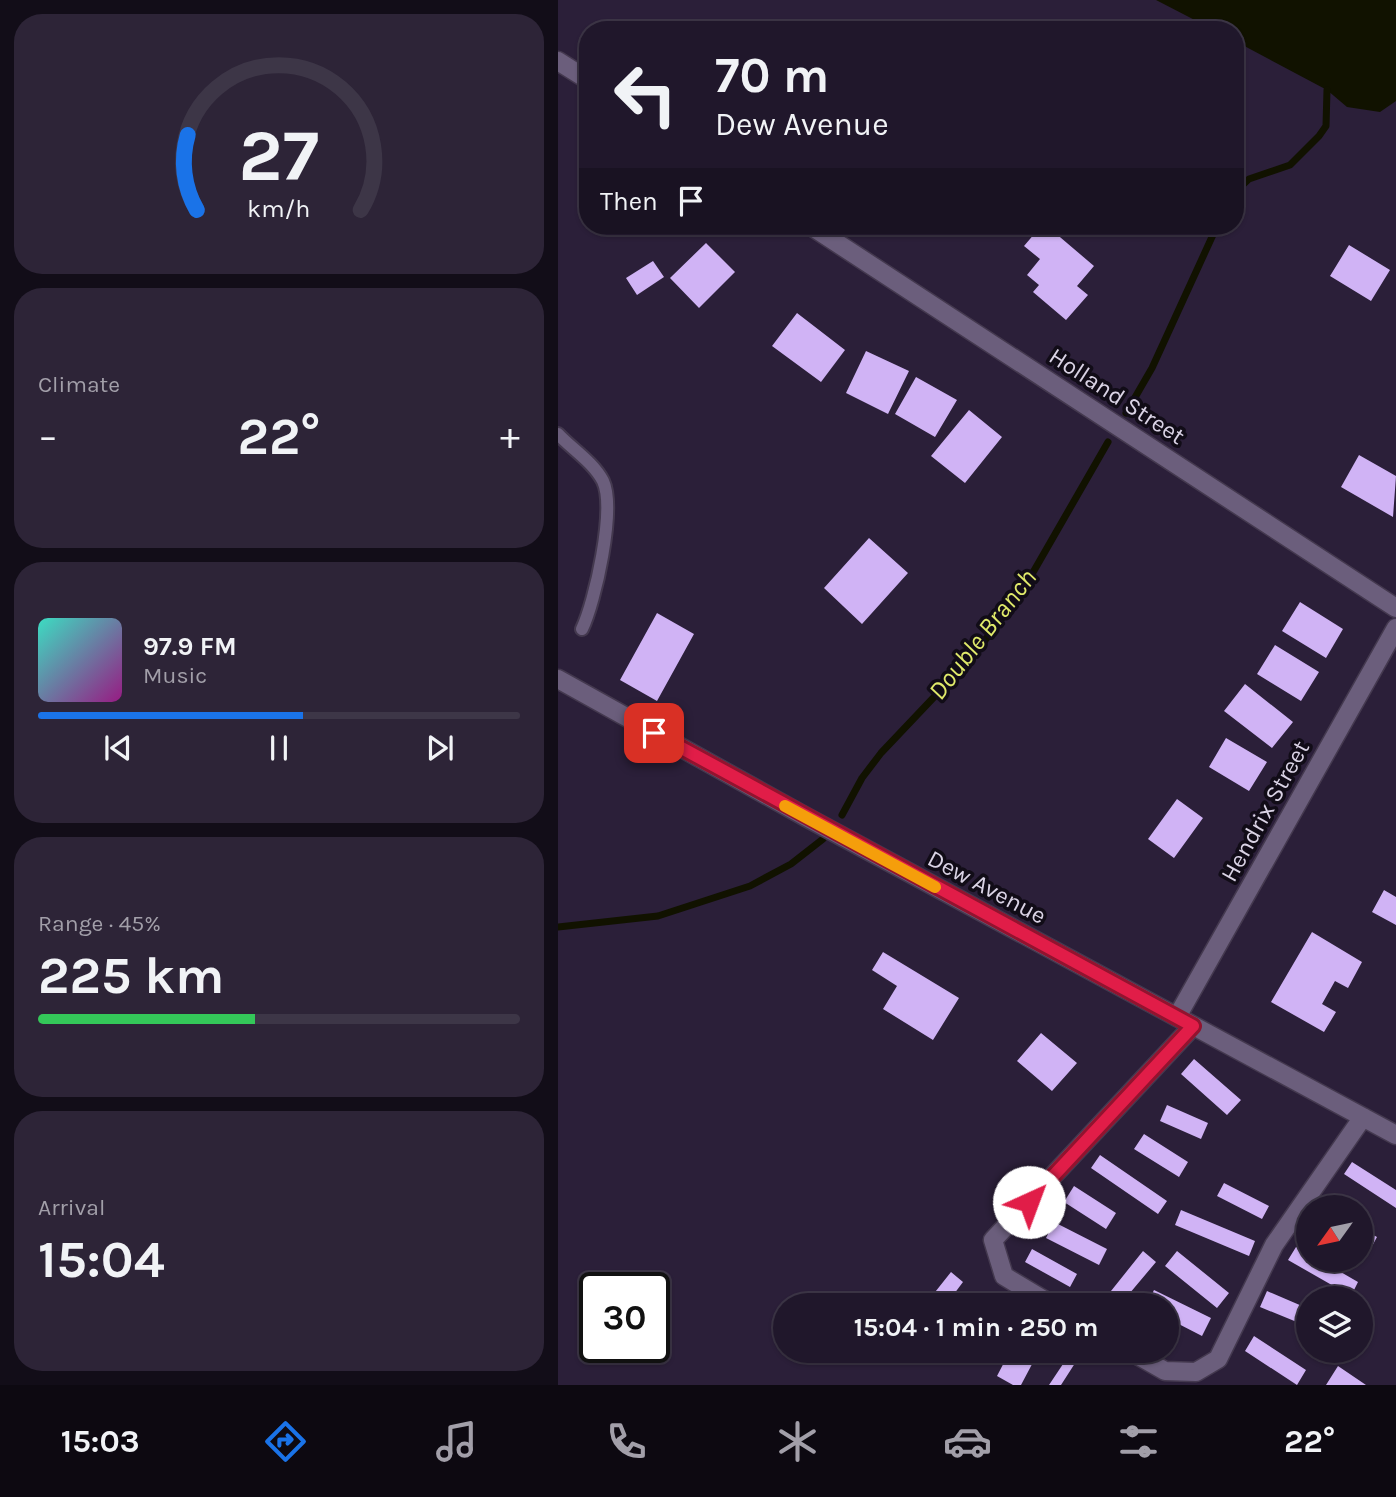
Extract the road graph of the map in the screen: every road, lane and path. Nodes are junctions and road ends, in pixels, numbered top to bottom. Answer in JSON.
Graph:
{"nodes":[{"id":1,"x":558,"y":61,"type":"edge"},
{"id":2,"x":579,"y":74,"type":"edge"},
{"id":3,"x":825,"y":235,"type":"edge"},
{"id":4,"x":558,"y":434,"type":"edge"},
{"id":5,"x":1396,"y":608,"type":"edge"},
{"id":6,"x":1396,"y":628,"type":"edge"},
{"id":7,"x":582,"y":629,"type":"dead end"},
{"id":8,"x":558,"y":679,"type":"edge"},
{"id":9,"x":1176,"y":1017,"type":"junction"},
{"id":10,"x":1193,"y":1026,"type":"junction"},
{"id":11,"x":1363,"y":1117,"type":"junction"},
{"id":12,"x":1396,"y":1135,"type":"edge"},
{"id":13,"x":1032,"y":1293,"type":"edge"},
{"id":14,"x":1151,"y":1363,"type":"edge"}],
"edges":[{"from":1,"to":2,"type":"street"},
{"from":3,"to":5,"type":"street","name":"Holland Street"},
{"from":4,"to":7,"type":"lane"},
{"from":6,"to":9,"type":"street","name":"Hendrix Street"},
{"from":8,"to":9,"type":"street","name":"Dew Avenue"},
{"from":9,"to":10,"type":"street","name":"Dew Avenue"},
{"from":10,"to":11,"type":"street","name":"Dew Avenue"},
{"from":10,"to":13,"type":"street"},
{"from":11,"to":12,"type":"street","name":"Dew Avenue"},
{"from":11,"to":14,"type":"street"}]}
